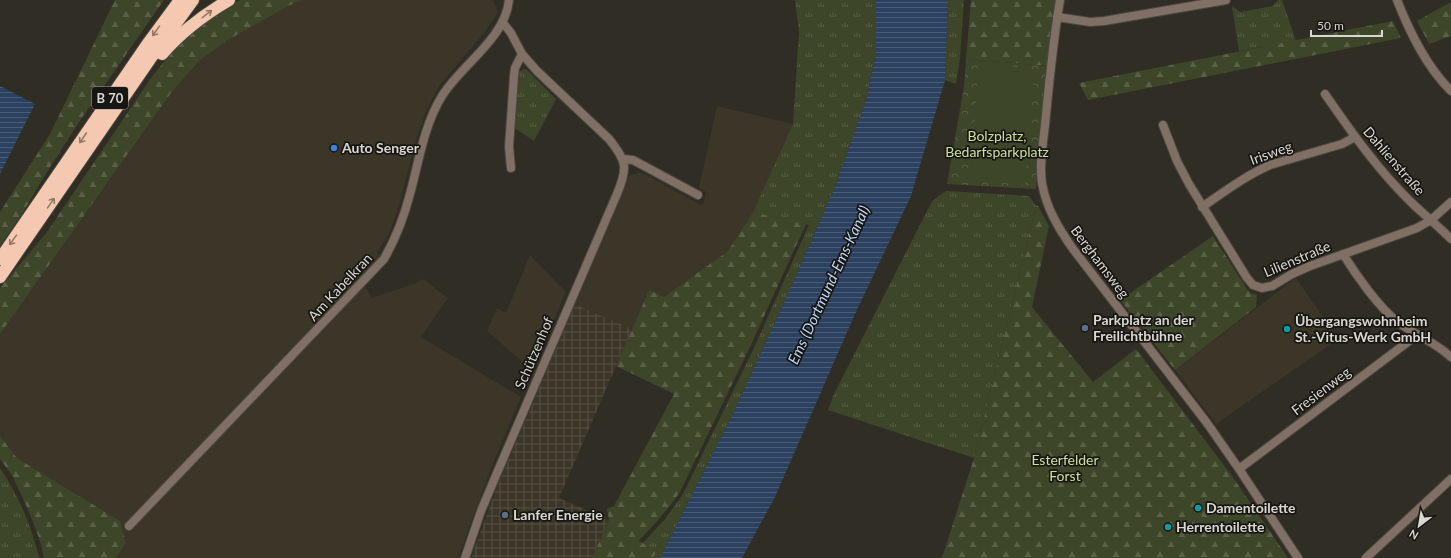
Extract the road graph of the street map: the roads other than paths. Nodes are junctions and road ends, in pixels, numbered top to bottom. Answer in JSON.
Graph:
{"nodes":[{"id":1,"x":180,"y":0,"type":"edge"},
{"id":2,"x":193,"y":0,"type":"edge"},
{"id":3,"x":229,"y":0,"type":"edge"},
{"id":4,"x":509,"y":0,"type":"edge"},
{"id":5,"x":1060,"y":0,"type":"edge"},
{"id":6,"x":1226,"y":0,"type":"edge"},
{"id":7,"x":1397,"y":0,"type":"edge"},
{"id":8,"x":1057,"y":17,"type":"junction"},
{"id":9,"x":503,"y":22,"type":"junction"},
{"id":10,"x":522,"y":54,"type":"junction"},
{"id":11,"x":145,"y":66,"type":"junction"},
{"id":12,"x":1451,"y":91,"type":"edge"},
{"id":13,"x":1325,"y":94,"type":"dead end"},
{"id":14,"x":1163,"y":125,"type":"dead end"},
{"id":15,"x":1355,"y":137,"type":"junction"},
{"id":16,"x":623,"y":159,"type":"junction"},
{"id":17,"x":511,"y":168,"type":"dead end"},
{"id":18,"x":698,"y":195,"type":"dead end"},
{"id":19,"x":1451,"y":202,"type":"edge"},
{"id":20,"x":1202,"y":206,"type":"junction"},
{"id":21,"x":1431,"y":220,"type":"junction"},
{"id":22,"x":1451,"y":239,"type":"edge"},
{"id":23,"x":1343,"y":254,"type":"junction"},
{"id":24,"x":0,"y":258,"type":"edge"},
{"id":25,"x":0,"y":277,"type":"edge"},
{"id":26,"x":1417,"y":335,"type":"junction"},
{"id":27,"x":1451,"y":357,"type":"edge"},
{"id":28,"x":1240,"y":469,"type":"junction"},
{"id":29,"x":1451,"y":480,"type":"edge"},
{"id":30,"x":129,"y":526,"type":"dead end"},
{"id":31,"x":465,"y":558,"type":"edge"},
{"id":32,"x":1298,"y":558,"type":"edge"},
{"id":33,"x":1366,"y":558,"type":"edge"}],
"edges":[{"from":1,"to":24,"type":"highway","number":"B 70","one_way":true},
{"from":2,"to":11,"type":"highway","number":"B 70"},
{"from":11,"to":3,"type":"highway","one_way":true},
{"from":4,"to":9,"type":"street"},
{"from":5,"to":8,"type":"street","name":"Berghamsweg"},
{"from":6,"to":8,"type":"street"},
{"from":7,"to":12,"type":"street"},
{"from":8,"to":28,"type":"street","name":"Berghamsweg"},
{"from":9,"to":10,"type":"street"},
{"from":9,"to":30,"type":"street","name":"Am Kabelkran"},
{"from":10,"to":16,"type":"street"},
{"from":10,"to":17,"type":"street"},
{"from":25,"to":11,"type":"highway","number":"B 70","one_way":true},
{"from":13,"to":15,"type":"street","name":"Dahlienstraße"},
{"from":14,"to":20,"type":"street","name":"Lilienstraße"},
{"from":15,"to":20,"type":"street","name":"Irisweg"},
{"from":15,"to":21,"type":"street","name":"Dahlienstraße"},
{"from":16,"to":18,"type":"street"},
{"from":16,"to":31,"type":"street","name":"Schützenhof"},
{"from":19,"to":21,"type":"street","name":"Lilienstraße"},
{"from":20,"to":23,"type":"street","name":"Lilienstraße"},
{"from":21,"to":22,"type":"street","name":"Dahlienstraße"},
{"from":21,"to":23,"type":"street","name":"Lilienstraße"},
{"from":23,"to":26,"type":"street"},
{"from":26,"to":27,"type":"street"},
{"from":26,"to":28,"type":"street","name":"Fresienweg"},
{"from":28,"to":32,"type":"street","name":"Berghamsweg"},
{"from":29,"to":33,"type":"street"}]}
